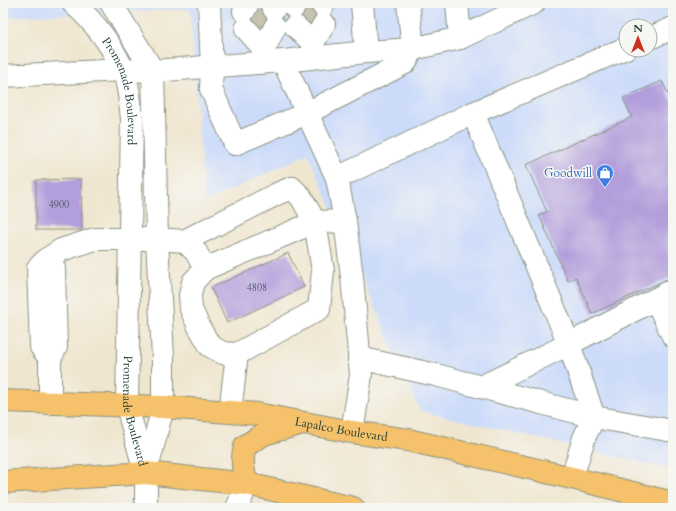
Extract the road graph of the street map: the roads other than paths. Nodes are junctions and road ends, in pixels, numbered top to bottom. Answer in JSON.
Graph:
{"nodes":[{"id":1,"x":73,"y":3,"type":"edge"},
{"id":2,"x":111,"y":3,"type":"edge"},
{"id":3,"x":209,"y":3,"type":"edge"},
{"id":4,"x":362,"y":3,"type":"edge"},
{"id":5,"x":408,"y":3,"type":"edge"},
{"id":6,"x":456,"y":3,"type":"edge"},
{"id":7,"x":534,"y":3,"type":"edge"},
{"id":8,"x":504,"y":10,"type":"edge"},
{"id":9,"x":285,"y":22,"type":"edge"},
{"id":10,"x":673,"y":28,"type":"edge"},
{"id":11,"x":658,"y":35,"type":"edge"},
{"id":12,"x":460,"y":38,"type":"junction"},
{"id":13,"x":413,"y":49,"type":"junction"},
{"id":14,"x":618,"y":51,"type":"edge"},
{"id":15,"x":366,"y":52,"type":"junction"},
{"id":16,"x":212,"y":67,"type":"junction"},
{"id":17,"x":123,"y":70,"type":"junction"},
{"id":18,"x":153,"y":71,"type":"junction"},
{"id":19,"x":3,"y":76,"type":"edge"},
{"id":20,"x":307,"y":114,"type":"junction"},
{"id":21,"x":473,"y":114,"type":"junction"},
{"id":22,"x":337,"y":178,"type":"junction"},
{"id":23,"x":345,"y":221,"type":"junction"},
{"id":24,"x":315,"y":222,"type":"junction"},
{"id":25,"x":130,"y":238,"type":"junction"},
{"id":26,"x":157,"y":239,"type":"junction"},
{"id":27,"x":184,"y":241,"type":"junction"},
{"id":28,"x":206,"y":270,"type":"junction"},
{"id":29,"x":664,"y":295,"type":"edge"},
{"id":30,"x":673,"y":336,"type":"edge"},
{"id":31,"x":569,"y":344,"type":"junction"},
{"id":32,"x":237,"y":354,"type":"junction"},
{"id":33,"x":359,"y":358,"type":"junction"},
{"id":34,"x":481,"y":386,"type":"junction"},
{"id":35,"x":3,"y":401,"type":"edge"},
{"id":36,"x":50,"y":403,"type":"junction"},
{"id":37,"x":126,"y":406,"type":"junction"},
{"id":38,"x":163,"y":407,"type":"junction"},
{"id":39,"x":230,"y":412,"type":"junction"},
{"id":40,"x":594,"y":417,"type":"junction"},
{"id":41,"x":305,"y":422,"type":"junction"},
{"id":42,"x":673,"y":431,"type":"edge"},
{"id":43,"x":352,"y":432,"type":"junction"},
{"id":44,"x":146,"y":473,"type":"junction"},
{"id":45,"x":572,"y":478,"type":"junction"},
{"id":46,"x":3,"y":482,"type":"edge"},
{"id":47,"x":247,"y":484,"type":"junction"},
{"id":48,"x":673,"y":503,"type":"edge"},
{"id":49,"x":146,"y":508,"type":"edge"},
{"id":50,"x":237,"y":508,"type":"edge"},
{"id":51,"x":354,"y":508,"type":"edge"}],
"edges":[{"from":1,"to":17,"type":"street","name":"Promenade Boulevard"},
{"from":2,"to":18,"type":"street"},
{"from":3,"to":16,"type":"street"},
{"from":4,"to":15,"type":"street"},
{"from":5,"to":13,"type":"street"},
{"from":6,"to":12,"type":"street"},
{"from":7,"to":8,"type":"street"},
{"from":8,"to":12,"type":"street"},
{"from":9,"to":15,"type":"street"},
{"from":9,"to":16,"type":"street"},
{"from":9,"to":20,"type":"street"},
{"from":10,"to":11,"type":"street"},
{"from":12,"to":13,"type":"street"},
{"from":13,"to":15,"type":"street"},
{"from":13,"to":20,"type":"street"},
{"from":14,"to":21,"type":"street"},
{"from":16,"to":18,"type":"street"},
{"from":16,"to":20,"type":"street"},
{"from":17,"to":18,"type":"street"},
{"from":17,"to":19,"type":"street"},
{"from":17,"to":25,"type":"street","name":"Promenade Boulevard"},
{"from":18,"to":26,"type":"street","name":"Promenade Boulevard"},
{"from":20,"to":22,"type":"street"},
{"from":21,"to":22,"type":"street"},
{"from":21,"to":31,"type":"street"},
{"from":22,"to":23,"type":"street"},
{"from":23,"to":24,"type":"street"},
{"from":23,"to":33,"type":"street"},
{"from":24,"to":27,"type":"street"},
{"from":24,"to":28,"type":"street"},
{"from":24,"to":32,"type":"street"},
{"from":25,"to":26,"type":"street"},
{"from":25,"to":36,"type":"street"},
{"from":25,"to":37,"type":"street","name":"Promenade Boulevard"},
{"from":26,"to":27,"type":"street"},
{"from":26,"to":38,"type":"street","name":"Promenade Boulevard"},
{"from":27,"to":28,"type":"street"},
{"from":28,"to":32,"type":"street"},
{"from":29,"to":30,"type":"street"},
{"from":29,"to":31,"type":"street"},
{"from":31,"to":34,"type":"street"},
{"from":31,"to":40,"type":"street"},
{"from":32,"to":39,"type":"street"},
{"from":33,"to":34,"type":"street"},
{"from":33,"to":43,"type":"street"},
{"from":34,"to":40,"type":"street"},
{"from":35,"to":36,"type":"main road","name":"Lapalco Boulevard"},
{"from":36,"to":37,"type":"main road","name":"Lapalco Boulevard"},
{"from":37,"to":38,"type":"main road","name":"Lapalco Boulevard"},
{"from":37,"to":44,"type":"street","name":"Promenade Boulevard"},
{"from":38,"to":39,"type":"main road","name":"Lapalco Boulevard"},
{"from":38,"to":44,"type":"street","name":"Promenade Boulevard"},
{"from":39,"to":41,"type":"main road","name":"Lapalco Boulevard"},
{"from":40,"to":42,"type":"street"},
{"from":40,"to":45,"type":"street"},
{"from":41,"to":43,"type":"main road","name":"Lapalco Boulevard"},
{"from":41,"to":47,"type":"main road"},
{"from":43,"to":45,"type":"main road","name":"Lapalco Boulevard"},
{"from":44,"to":46,"type":"main road"},
{"from":44,"to":47,"type":"main road"},
{"from":44,"to":49,"type":"street"},
{"from":45,"to":48,"type":"main road","name":"Lapalco Boulevard"},
{"from":47,"to":50,"type":"street"},
{"from":47,"to":51,"type":"main road"}]}
